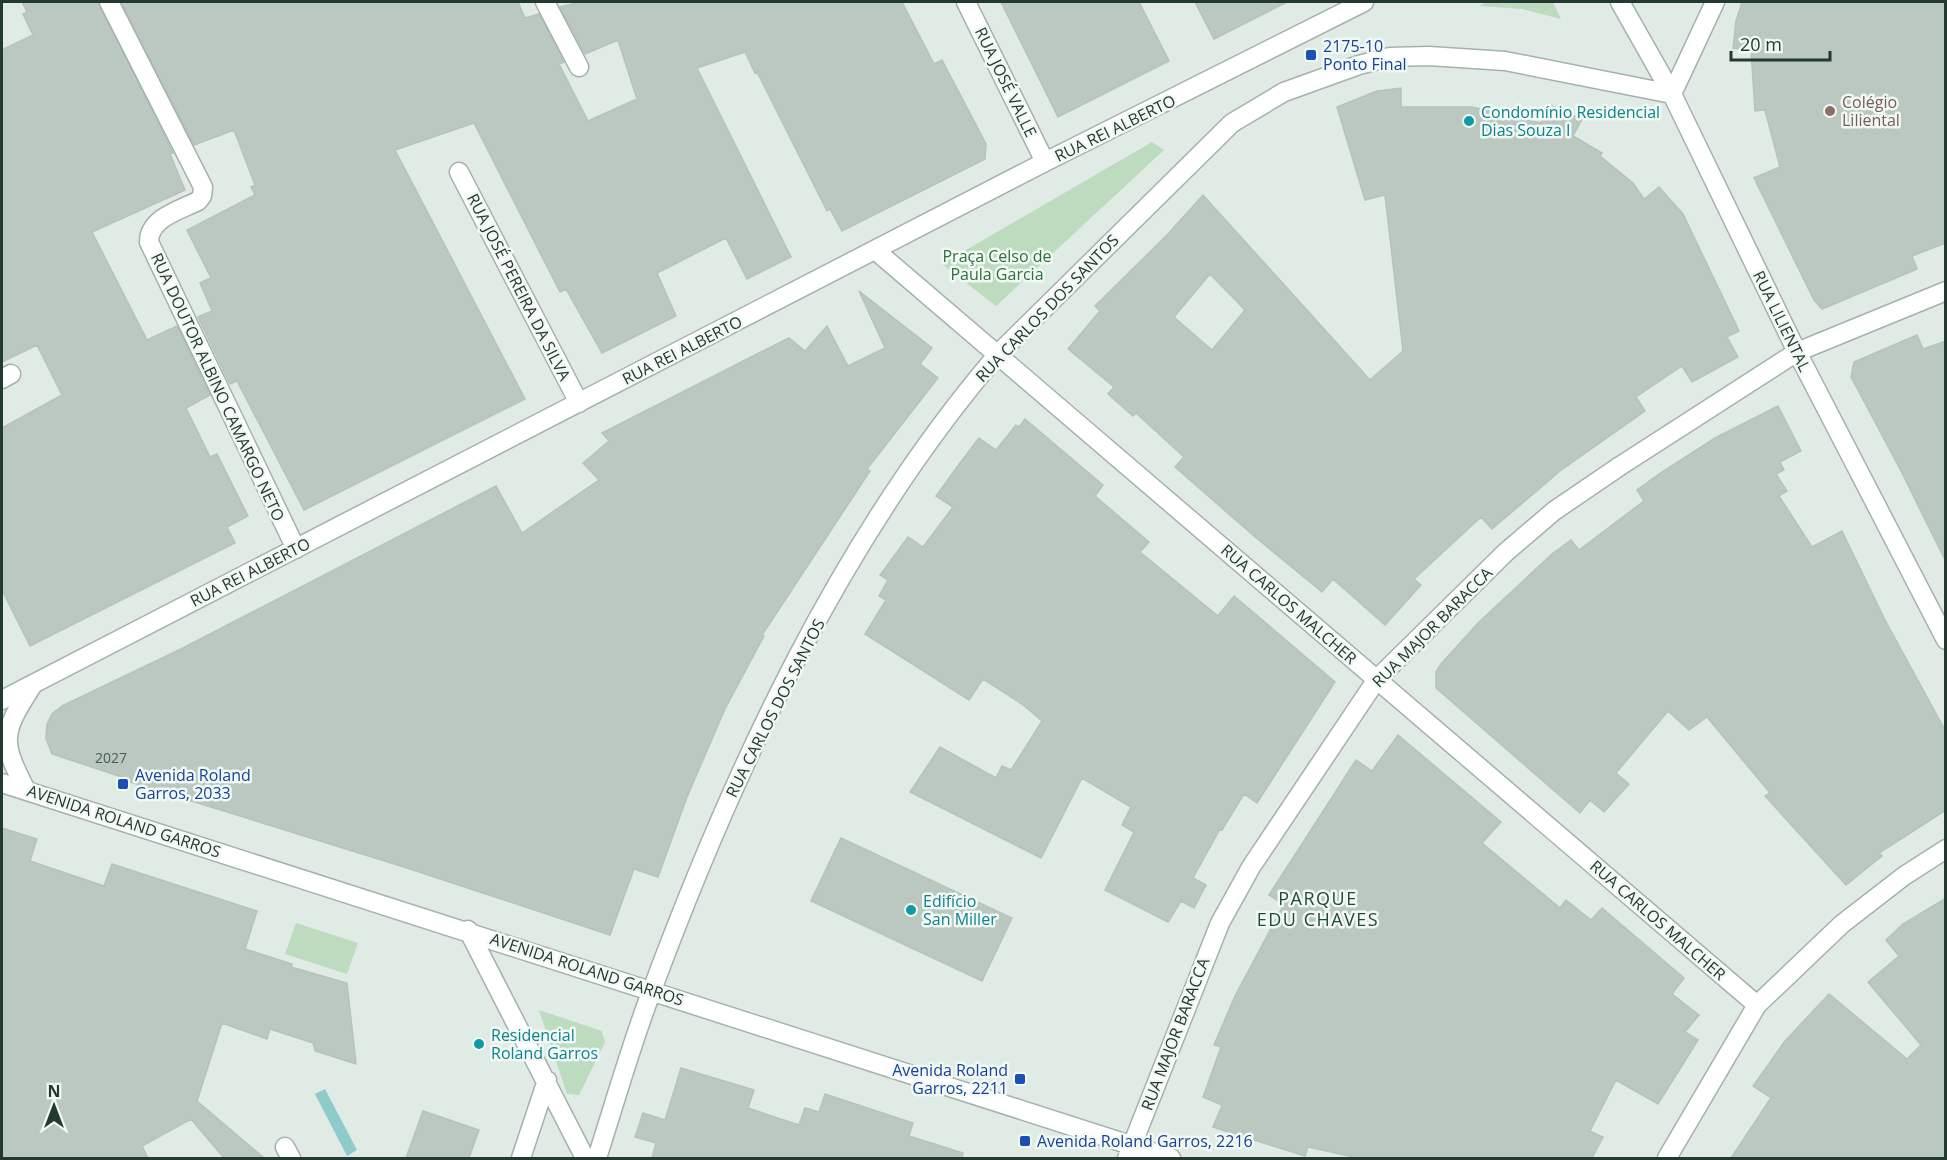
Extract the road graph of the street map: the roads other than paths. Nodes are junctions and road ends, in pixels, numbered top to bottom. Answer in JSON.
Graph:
{"nodes":[{"id":1,"x":109,"y":2,"type":"edge"},
{"id":2,"x":544,"y":2,"type":"edge"},
{"id":3,"x":966,"y":2,"type":"edge"},
{"id":4,"x":1364,"y":2,"type":"edge"},
{"id":5,"x":1620,"y":2,"type":"edge"},
{"id":6,"x":1715,"y":2,"type":"edge"},
{"id":7,"x":579,"y":67,"type":"dead end"},
{"id":8,"x":1672,"y":93,"type":"junction"},
{"id":9,"x":1045,"y":162,"type":"junction"},
{"id":10,"x":459,"y":172,"type":"dead end"},
{"id":11,"x":875,"y":250,"type":"junction"},
{"id":12,"x":1946,"y":291,"type":"edge"},
{"id":13,"x":1797,"y":352,"type":"junction"},
{"id":14,"x":998,"y":354,"type":"junction"},
{"id":15,"x":579,"y":403,"type":"junction"},
{"id":16,"x":296,"y":549,"type":"junction"},
{"id":17,"x":1946,"y":640,"type":"edge"},
{"id":18,"x":1377,"y":679,"type":"junction"},
{"id":19,"x":33,"y":684,"type":"junction"},
{"id":20,"x":2,"y":700,"type":"edge"},
{"id":21,"x":2,"y":783,"type":"edge"},
{"id":22,"x":26,"y":790,"type":"junction"},
{"id":23,"x":1946,"y":849,"type":"edge"},
{"id":24,"x":468,"y":930,"type":"junction"},
{"id":25,"x":651,"y":990,"type":"junction"},
{"id":26,"x":1757,"y":1005,"type":"junction"},
{"id":27,"x":547,"y":1080,"type":"junction"},
{"id":28,"x":1129,"y":1152,"type":"edge"},
{"id":29,"x":521,"y":1158,"type":"edge"},
{"id":30,"x":585,"y":1158,"type":"edge"},
{"id":31,"x":597,"y":1158,"type":"edge"},
{"id":32,"x":1172,"y":1158,"type":"edge"},
{"id":33,"x":1667,"y":1158,"type":"edge"}],
"edges":[{"from":1,"to":16,"type":"street","name":"RUA DOUTOR ALBINO CAMARGO NETO"},
{"from":2,"to":7,"type":"street"},
{"from":3,"to":9,"type":"street","name":"RUA JOSÉ VALLE"},
{"from":4,"to":9,"type":"street","name":"RUA REI ALBERTO"},
{"from":5,"to":8,"type":"street","name":"RUA LILIENTAL"},
{"from":6,"to":8,"type":"street"},
{"from":8,"to":13,"type":"street","name":"RUA LILIENTAL"},
{"from":8,"to":14,"type":"street","name":"RUA CARLOS DOS SANTOS"},
{"from":9,"to":11,"type":"street","name":"RUA REI ALBERTO"},
{"from":10,"to":15,"type":"street","name":"RUA JOSÉ PEREIRA DA SILVA"},
{"from":11,"to":14,"type":"street","name":"RUA CARLOS MALCHER"},
{"from":11,"to":15,"type":"street","name":"RUA REI ALBERTO"},
{"from":12,"to":13,"type":"street","name":"RUA MAJOR BARACCA"},
{"from":13,"to":17,"type":"street","name":"RUA LILIENTAL"},
{"from":13,"to":18,"type":"street","name":"RUA MAJOR BARACCA"},
{"from":14,"to":18,"type":"street","name":"RUA CARLOS MALCHER"},
{"from":14,"to":25,"type":"street","name":"RUA CARLOS DOS SANTOS"},
{"from":15,"to":16,"type":"street","name":"RUA REI ALBERTO"},
{"from":16,"to":19,"type":"street","name":"RUA REI ALBERTO"},
{"from":18,"to":26,"type":"street","name":"RUA CARLOS MALCHER"},
{"from":18,"to":28,"type":"street","name":"RUA MAJOR BARACCA"},
{"from":19,"to":20,"type":"street","name":"RUA REI ALBERTO"},
{"from":19,"to":22,"type":"street"},
{"from":21,"to":22,"type":"street","name":"AVENIDA ROLAND GARROS"},
{"from":22,"to":24,"type":"street","name":"AVENIDA ROLAND GARROS"},
{"from":23,"to":26,"type":"street"},
{"from":24,"to":25,"type":"street","name":"AVENIDA ROLAND GARROS"},
{"from":24,"to":27,"type":"street"},
{"from":25,"to":28,"type":"street","name":"AVENIDA ROLAND GARROS"},
{"from":25,"to":31,"type":"street","name":"RUA CARLOS DOS SANTOS"},
{"from":26,"to":33,"type":"street"},
{"from":27,"to":29,"type":"street"},
{"from":27,"to":30,"type":"street"},
{"from":28,"to":32,"type":"street","name":"AVENIDA ROLAND GARROS"}]}
